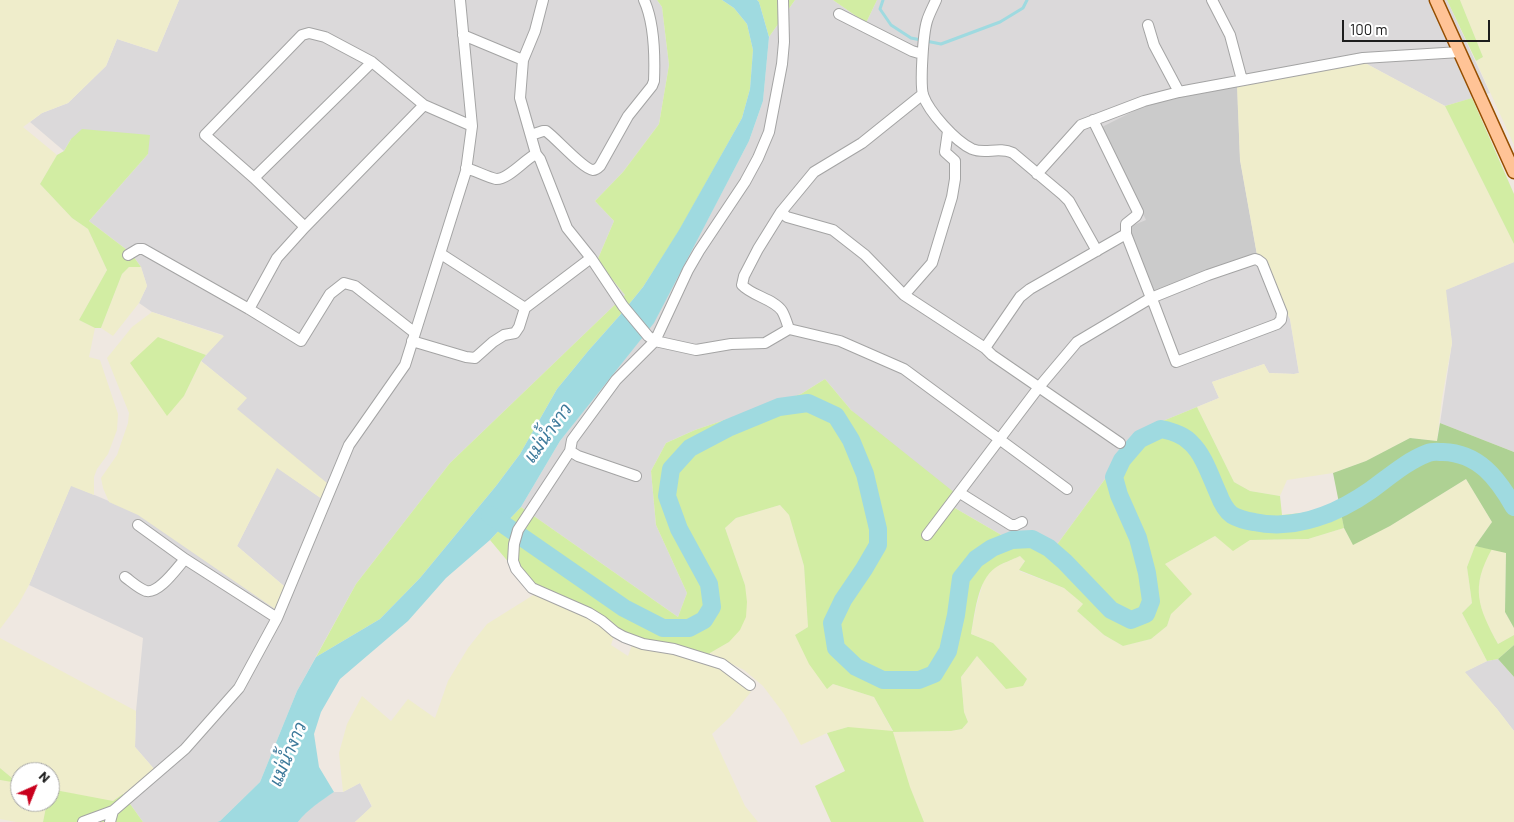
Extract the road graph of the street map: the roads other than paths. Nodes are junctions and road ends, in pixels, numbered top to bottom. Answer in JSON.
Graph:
{"nodes":[{"id":1,"x":460,"y":0,"type":"edge"},
{"id":2,"x":543,"y":0,"type":"edge"},
{"id":3,"x":644,"y":0,"type":"edge"},
{"id":4,"x":783,"y":0,"type":"edge"},
{"id":5,"x":936,"y":0,"type":"edge"},
{"id":6,"x":1212,"y":0,"type":"edge"},
{"id":7,"x":1436,"y":0,"type":"edge"},
{"id":8,"x":839,"y":14,"type":"dead end"},
{"id":9,"x":1148,"y":25,"type":"dead end"},
{"id":10,"x":463,"y":35,"type":"junction"},
{"id":11,"x":923,"y":51,"type":"junction"},
{"id":12,"x":1460,"y":52,"type":"junction"},
{"id":13,"x":523,"y":60,"type":"junction"},
{"id":14,"x":372,"y":62,"type":"junction"},
{"id":15,"x":1242,"y":80,"type":"junction"},
{"id":16,"x":1179,"y":92,"type":"junction"},
{"id":17,"x":923,"y":94,"type":"junction"},
{"id":18,"x":424,"y":105,"type":"junction"},
{"id":19,"x":1093,"y":120,"type":"junction"},
{"id":20,"x":472,"y":126,"type":"junction"},
{"id":21,"x":948,"y":131,"type":"junction"},
{"id":22,"x":531,"y":135,"type":"junction"},
{"id":23,"x":536,"y":154,"type":"junction"},
{"id":24,"x":466,"y":168,"type":"junction"},
{"id":25,"x":1514,"y":172,"type":"edge"},
{"id":26,"x":1037,"y":174,"type":"junction"},
{"id":27,"x":254,"y":178,"type":"junction"},
{"id":28,"x":781,"y":212,"type":"junction"},
{"id":29,"x":305,"y":228,"type":"junction"},
{"id":30,"x":1126,"y":234,"type":"junction"},
{"id":31,"x":1097,"y":251,"type":"junction"},
{"id":32,"x":441,"y":254,"type":"junction"},
{"id":33,"x":128,"y":255,"type":"dead end"},
{"id":34,"x":591,"y":258,"type":"junction"},
{"id":35,"x":904,"y":295,"type":"junction"},
{"id":36,"x":1151,"y":298,"type":"junction"},
{"id":37,"x":525,"y":308,"type":"junction"},
{"id":38,"x":249,"y":309,"type":"junction"},
{"id":39,"x":789,"y":329,"type":"junction"},
{"id":40,"x":414,"y":337,"type":"junction"},
{"id":41,"x":651,"y":339,"type":"junction"},
{"id":42,"x":985,"y":348,"type":"junction"},
{"id":43,"x":1039,"y":387,"type":"junction"},
{"id":44,"x":1000,"y":439,"type":"junction"},
{"id":45,"x":1120,"y":443,"type":"dead end"},
{"id":46,"x":570,"y":451,"type":"junction"},
{"id":47,"x":636,"y":476,"type":"dead end"},
{"id":48,"x":1067,"y":489,"type":"dead end"},
{"id":49,"x":960,"y":494,"type":"junction"},
{"id":50,"x":1022,"y":522,"type":"dead end"},
{"id":51,"x":138,"y":525,"type":"dead end"},
{"id":52,"x":927,"y":535,"type":"dead end"},
{"id":53,"x":184,"y":559,"type":"junction"},
{"id":54,"x":125,"y":577,"type":"dead end"},
{"id":55,"x":277,"y":618,"type":"junction"},
{"id":56,"x":750,"y":685,"type":"dead end"},
{"id":57,"x":113,"y":811,"type":"junction"},
{"id":58,"x":84,"y":822,"type":"edge"},
{"id":59,"x":110,"y":822,"type":"edge"}],
"edges":[{"from":1,"to":10,"type":"street"},
{"from":2,"to":13,"type":"street"},
{"from":3,"to":22,"type":"street"},
{"from":4,"to":41,"type":"street"},
{"from":5,"to":11,"type":"street"},
{"from":6,"to":15,"type":"street"},
{"from":7,"to":12,"type":"main road"},
{"from":8,"to":11,"type":"street"},
{"from":9,"to":16,"type":"street"},
{"from":10,"to":13,"type":"street"},
{"from":10,"to":20,"type":"street"},
{"from":11,"to":17,"type":"street"},
{"from":12,"to":15,"type":"street"},
{"from":12,"to":25,"type":"main road"},
{"from":13,"to":22,"type":"street"},
{"from":14,"to":18,"type":"street"},
{"from":14,"to":27,"type":"street"},
{"from":14,"to":27,"type":"street"},
{"from":15,"to":16,"type":"street"},
{"from":16,"to":19,"type":"street"},
{"from":17,"to":21,"type":"street"},
{"from":17,"to":28,"type":"street"},
{"from":18,"to":20,"type":"street"},
{"from":18,"to":29,"type":"street"},
{"from":19,"to":26,"type":"street"},
{"from":19,"to":30,"type":"street"},
{"from":20,"to":24,"type":"street"},
{"from":21,"to":26,"type":"street"},
{"from":21,"to":35,"type":"street"},
{"from":22,"to":23,"type":"street"},
{"from":23,"to":24,"type":"street"},
{"from":23,"to":34,"type":"street"},
{"from":24,"to":32,"type":"street"},
{"from":26,"to":31,"type":"street"},
{"from":27,"to":29,"type":"street"},
{"from":28,"to":35,"type":"street"},
{"from":28,"to":39,"type":"street"},
{"from":29,"to":38,"type":"street"},
{"from":30,"to":31,"type":"street"},
{"from":30,"to":36,"type":"street"},
{"from":31,"to":42,"type":"street"},
{"from":32,"to":37,"type":"street"},
{"from":32,"to":40,"type":"street"},
{"from":33,"to":38,"type":"street"},
{"from":34,"to":37,"type":"street"},
{"from":34,"to":41,"type":"street"},
{"from":35,"to":42,"type":"street"},
{"from":36,"to":36,"type":"street"},
{"from":36,"to":43,"type":"street"},
{"from":37,"to":40,"type":"street"},
{"from":38,"to":40,"type":"street"},
{"from":39,"to":41,"type":"street"},
{"from":39,"to":44,"type":"street"},
{"from":40,"to":55,"type":"street"},
{"from":41,"to":46,"type":"street"},
{"from":42,"to":43,"type":"street"},
{"from":43,"to":44,"type":"street"},
{"from":43,"to":45,"type":"street"},
{"from":44,"to":48,"type":"street"},
{"from":44,"to":49,"type":"street"},
{"from":46,"to":47,"type":"street"},
{"from":46,"to":56,"type":"street"},
{"from":49,"to":50,"type":"street"},
{"from":49,"to":52,"type":"street"},
{"from":51,"to":53,"type":"street"},
{"from":53,"to":54,"type":"street"},
{"from":53,"to":55,"type":"street"},
{"from":55,"to":57,"type":"street"},
{"from":57,"to":58,"type":"street"},
{"from":57,"to":59,"type":"street"}]}
